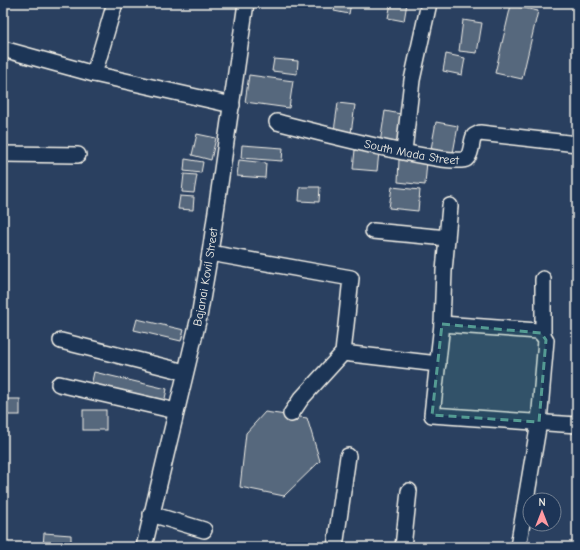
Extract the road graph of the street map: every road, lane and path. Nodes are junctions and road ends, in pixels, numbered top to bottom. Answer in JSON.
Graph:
{"nodes":[{"id":1,"x":115,"y":3,"type":"edge"},
{"id":2,"x":246,"y":3,"type":"edge"},
{"id":3,"x":429,"y":3,"type":"edge"},
{"id":4,"x":3,"y":49,"type":"edge"},
{"id":5,"x":94,"y":74,"type":"junction"},
{"id":6,"x":232,"y":105,"type":"junction"},
{"id":7,"x":277,"y":122,"type":"dead end"},
{"id":8,"x":577,"y":144,"type":"edge"},
{"id":9,"x":404,"y":151,"type":"junction"},
{"id":10,"x":3,"y":154,"type":"edge"},
{"id":11,"x":78,"y":154,"type":"dead end"},
{"id":12,"x":450,"y":206,"type":"dead end"},
{"id":13,"x":373,"y":231,"type":"dead end"},
{"id":14,"x":447,"y":238,"type":"junction"},
{"id":15,"x":210,"y":253,"type":"junction"},
{"id":16,"x":543,"y":279,"type":"dead end"},
{"id":17,"x":442,"y":324,"type":"junction"},
{"id":18,"x":543,"y":335,"type":"junction"},
{"id":19,"x":61,"y":341,"type":"dead end"},
{"id":20,"x":343,"y":353,"type":"junction"},
{"id":21,"x":438,"y":364,"type":"junction"},
{"id":22,"x":185,"y":372,"type":"junction"},
{"id":23,"x":59,"y":384,"type":"dead end"},
{"id":24,"x":176,"y":411,"type":"junction"},
{"id":25,"x":291,"y":414,"type":"dead end"},
{"id":26,"x":539,"y":422,"type":"junction"},
{"id":27,"x":577,"y":425,"type":"edge"},
{"id":28,"x":348,"y":456,"type":"dead end"},
{"id":29,"x":409,"y":491,"type":"dead end"},
{"id":30,"x":151,"y":514,"type":"junction"},
{"id":31,"x":204,"y":530,"type":"dead end"},
{"id":32,"x":144,"y":547,"type":"edge"},
{"id":33,"x":335,"y":547,"type":"edge"},
{"id":34,"x":403,"y":547,"type":"edge"},
{"id":35,"x":518,"y":547,"type":"edge"}],
"edges":[{"from":1,"to":5,"type":"street"},
{"from":2,"to":6,"type":"street","name":"Bajanai Kovil Street"},
{"from":3,"to":9,"type":"street"},
{"from":4,"to":5,"type":"street"},
{"from":5,"to":6,"type":"street"},
{"from":6,"to":15,"type":"street","name":"Bajanai Kovil Street"},
{"from":7,"to":9,"type":"street","name":"South Mada Street"},
{"from":8,"to":9,"type":"street","name":"South Mada Street"},
{"from":10,"to":11,"type":"street"},
{"from":12,"to":14,"type":"street"},
{"from":13,"to":14,"type":"street"},
{"from":14,"to":17,"type":"street"},
{"from":15,"to":20,"type":"street"},
{"from":15,"to":22,"type":"street","name":"Bajanai Kovil Street"},
{"from":16,"to":18,"type":"street"},
{"from":17,"to":18,"type":"street"},
{"from":17,"to":21,"type":"street"},
{"from":18,"to":26,"type":"street"},
{"from":19,"to":22,"type":"street"},
{"from":20,"to":21,"type":"street"},
{"from":20,"to":25,"type":"street"},
{"from":21,"to":26,"type":"street"},
{"from":22,"to":24,"type":"street","name":"Bajanai Kovil Street"},
{"from":23,"to":24,"type":"street"},
{"from":24,"to":30,"type":"street","name":"Bajanai Kovil Street"},
{"from":26,"to":27,"type":"street"},
{"from":26,"to":35,"type":"street"},
{"from":28,"to":33,"type":"street"},
{"from":29,"to":34,"type":"street"},
{"from":30,"to":31,"type":"street"},
{"from":30,"to":32,"type":"street","name":"Bajanai Kovil Street"}]}
